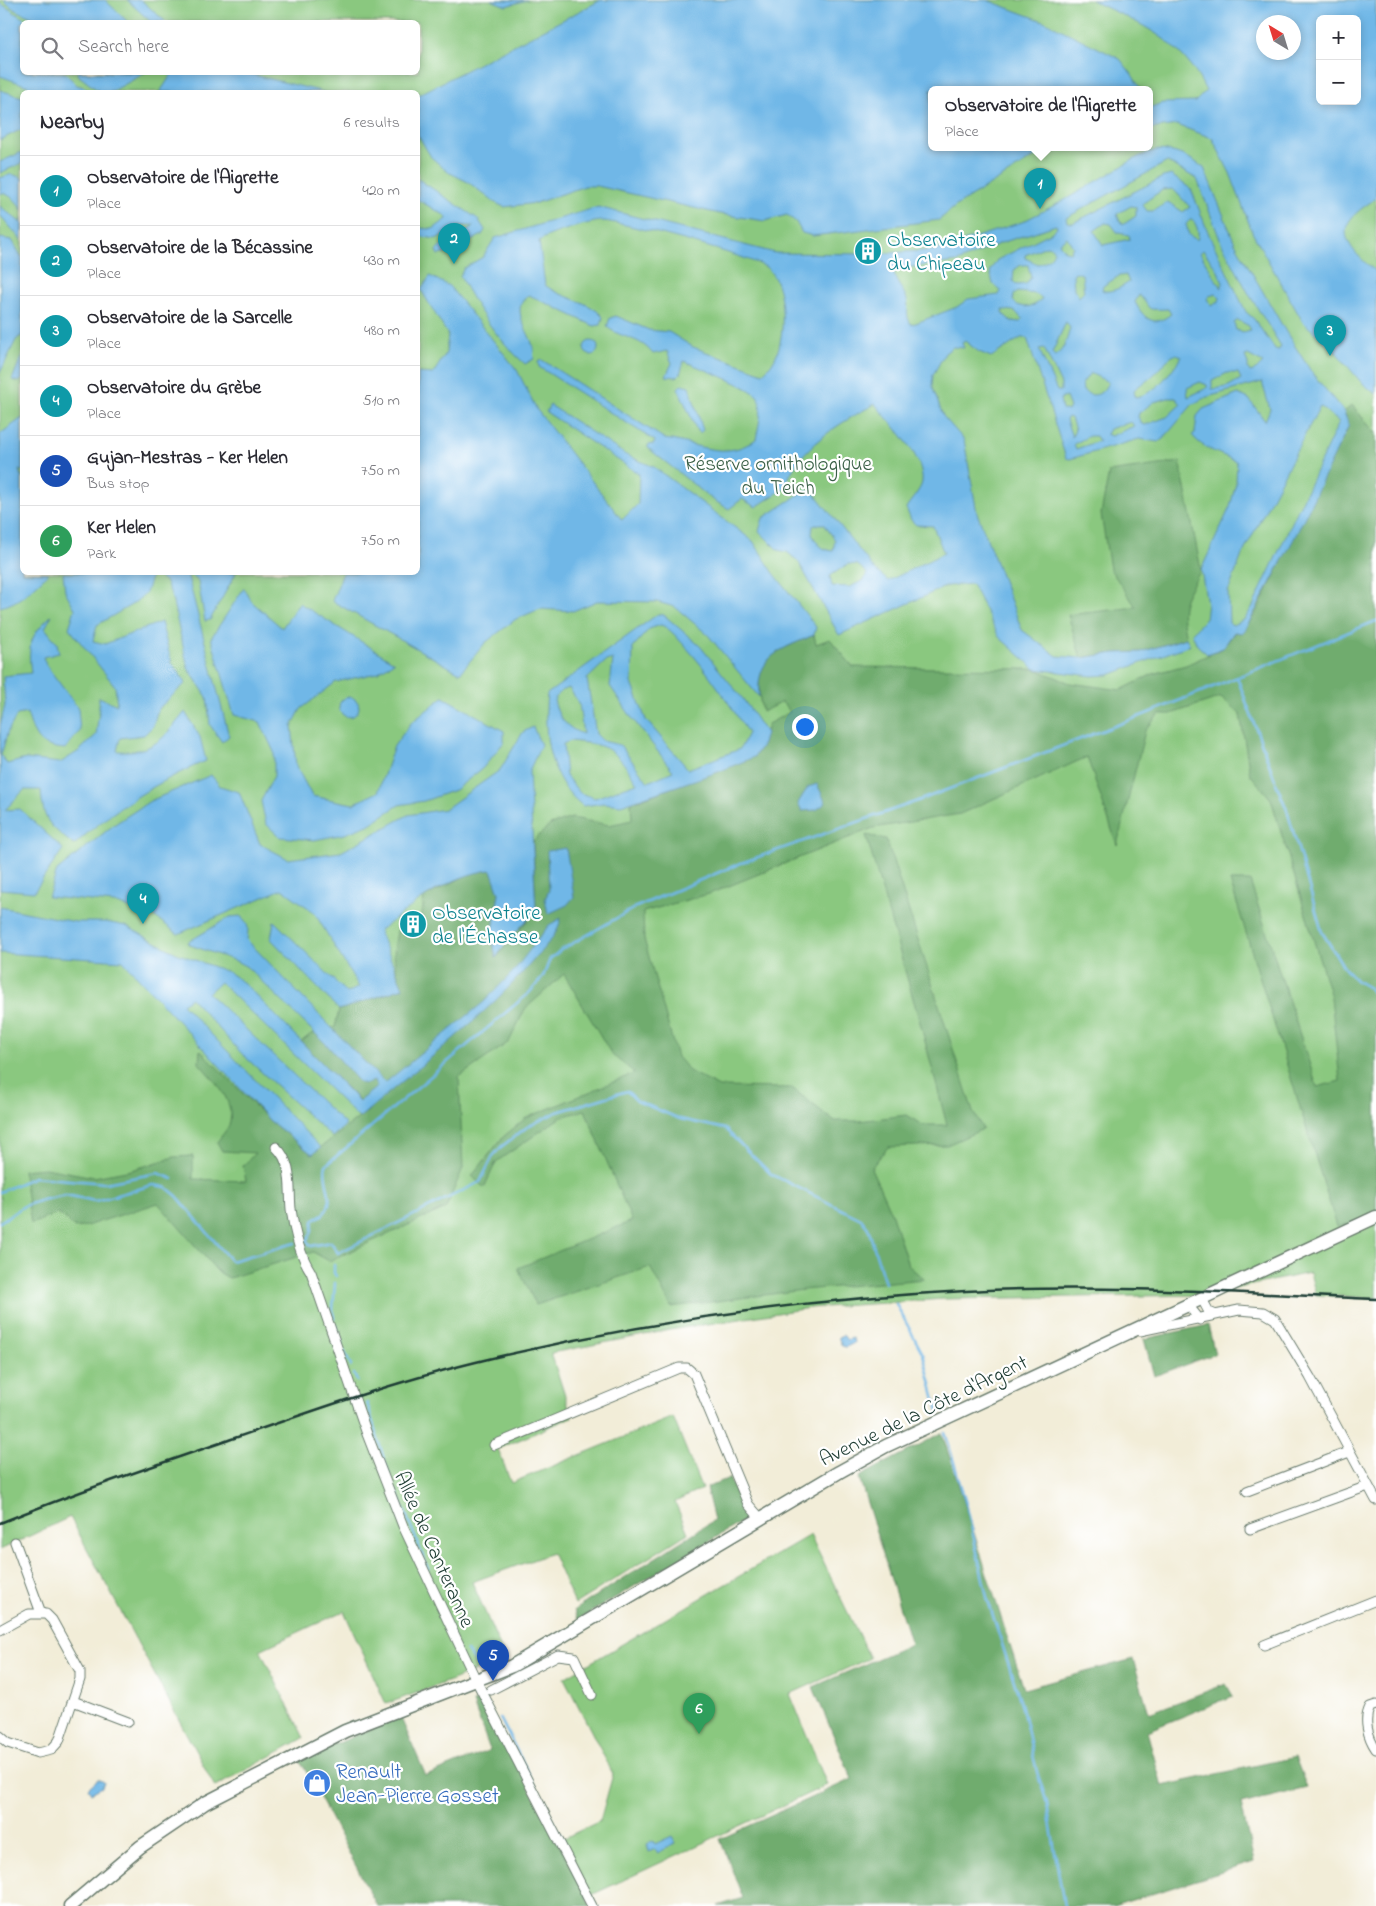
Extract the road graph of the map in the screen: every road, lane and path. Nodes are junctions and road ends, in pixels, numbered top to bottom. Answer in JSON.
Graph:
{"nodes":[{"id":1,"x":276,"y":1147,"type":"dead end"},
{"id":2,"x":1376,"y":1217,"type":"edge"},
{"id":3,"x":1202,"y":1299,"type":"junction"},
{"id":4,"x":1188,"y":1306,"type":"junction"},
{"id":5,"x":1216,"y":1315,"type":"junction"},
{"id":6,"x":1200,"y":1320,"type":"junction"},
{"id":7,"x":1130,"y":1333,"type":"junction"},
{"id":8,"x":494,"y":1445,"type":"dead end"},
{"id":9,"x":1349,"y":1452,"type":"junction"},
{"id":10,"x":1368,"y":1486,"type":"junction"},
{"id":11,"x":1247,"y":1491,"type":"dead end"},
{"id":12,"x":1376,"y":1500,"type":"edge"},
{"id":13,"x":761,"y":1519,"type":"junction"},
{"id":14,"x":1250,"y":1529,"type":"dead end"},
{"id":15,"x":14,"y":1542,"type":"dead end"},
{"id":16,"x":1376,"y":1600,"type":"edge"},
{"id":17,"x":41,"y":1613,"type":"junction"},
{"id":18,"x":0,"y":1630,"type":"edge"},
{"id":19,"x":551,"y":1644,"type":"junction"},
{"id":20,"x":1264,"y":1646,"type":"dead end"},
{"id":21,"x":558,"y":1655,"type":"junction"},
{"id":22,"x":476,"y":1680,"type":"junction"},
{"id":23,"x":491,"y":1690,"type":"dead end"},
{"id":24,"x":592,"y":1695,"type":"dead end"},
{"id":25,"x":73,"y":1701,"type":"junction"},
{"id":26,"x":1376,"y":1705,"type":"edge"},
{"id":27,"x":128,"y":1722,"type":"dead end"},
{"id":28,"x":0,"y":1736,"type":"edge"},
{"id":29,"x":1376,"y":1749,"type":"edge"},
{"id":30,"x":70,"y":1906,"type":"edge"},
{"id":31,"x":592,"y":1906,"type":"edge"}],
"edges":[{"from":1,"to":22,"type":"street","name":"Allée de Canteranne"},
{"from":2,"to":3,"type":"main road","name":"Avenue de la Côte d'Argent"},
{"from":3,"to":4,"type":"main road","name":"Avenue de la Côte d'Argent"},
{"from":3,"to":5,"type":"street"},
{"from":4,"to":6,"type":"street"},
{"from":4,"to":7,"type":"main road","name":"Avenue de la Côte d'Argent"},
{"from":5,"to":6,"type":"street"},
{"from":5,"to":9,"type":"street"},
{"from":6,"to":7,"type":"street"},
{"from":7,"to":13,"type":"main road","name":"Avenue de la Côte d'Argent"},
{"from":8,"to":13,"type":"street"},
{"from":9,"to":10,"type":"street"},
{"from":9,"to":11,"type":"street"},
{"from":10,"to":12,"type":"street"},
{"from":10,"to":14,"type":"street"},
{"from":13,"to":19,"type":"main road","name":"Avenue de la Côte d'Argent"},
{"from":15,"to":17,"type":"street"},
{"from":16,"to":20,"type":"street"},
{"from":17,"to":18,"type":"street"},
{"from":17,"to":25,"type":"street"},
{"from":19,"to":21,"type":"street"},
{"from":19,"to":22,"type":"main road","name":"Avenue de la Côte d'Argent"},
{"from":21,"to":23,"type":"street"},
{"from":21,"to":24,"type":"street"},
{"from":22,"to":30,"type":"main road","name":"Avenue de la Côte d'Argent"},
{"from":22,"to":31,"type":"street","name":"Allée de Canteranne"},
{"from":25,"to":27,"type":"street"},
{"from":25,"to":28,"type":"street"},
{"from":26,"to":29,"type":"street"}]}
